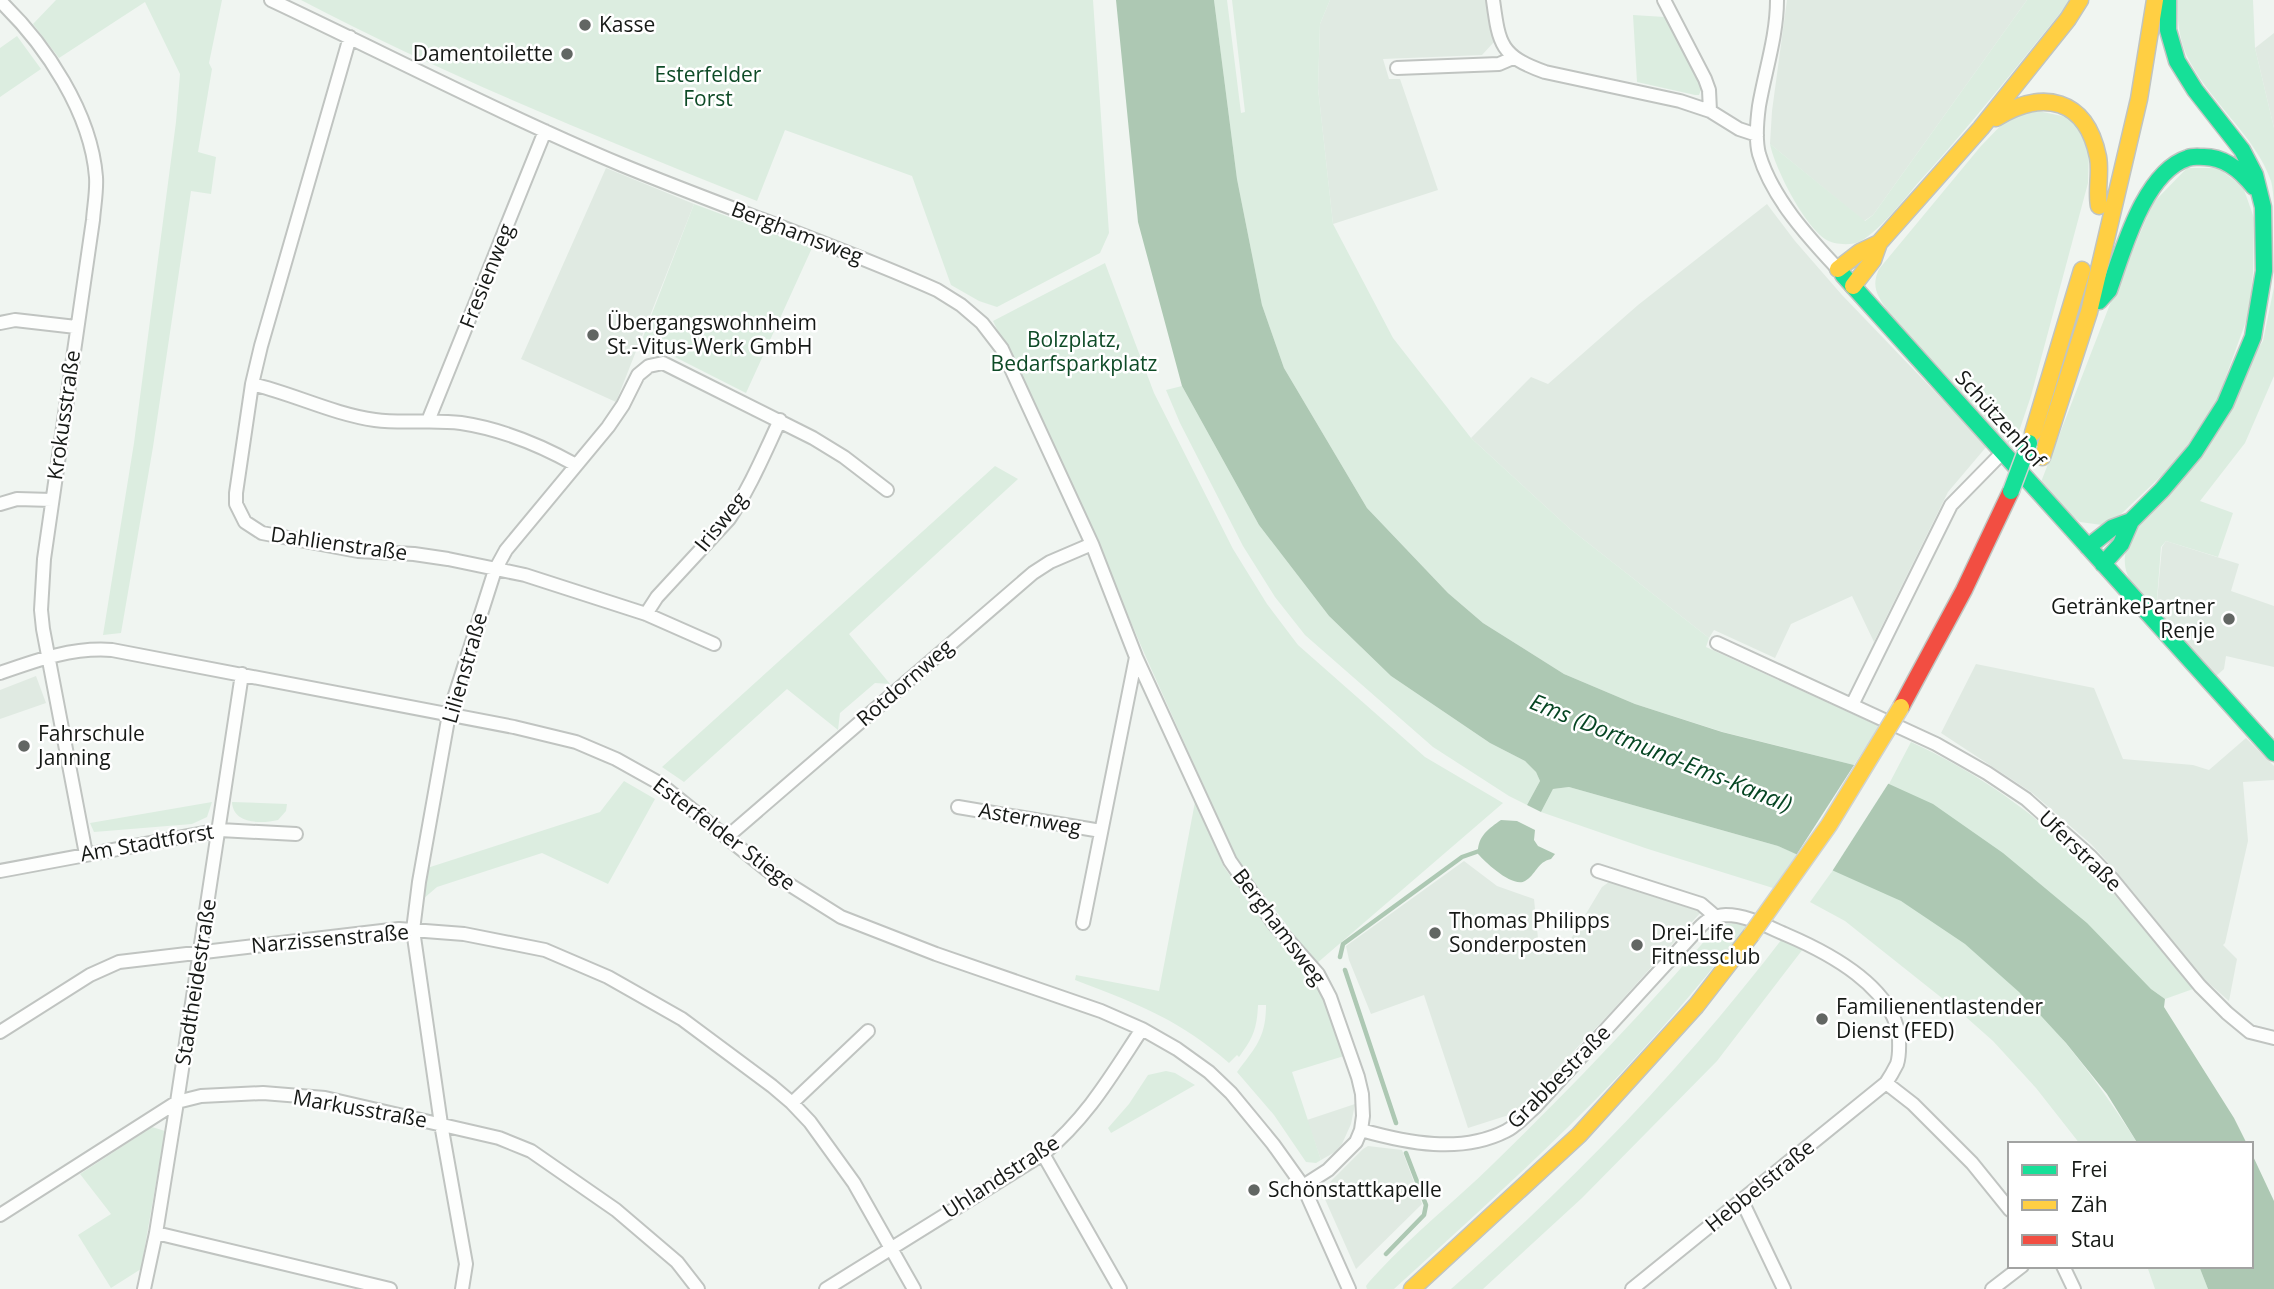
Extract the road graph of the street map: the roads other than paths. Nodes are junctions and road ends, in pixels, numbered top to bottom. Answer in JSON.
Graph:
{"nodes":[{"id":1,"x":271,"y":0,"type":"edge"},
{"id":2,"x":1493,"y":0,"type":"edge"},
{"id":3,"x":1664,"y":0,"type":"edge"},
{"id":4,"x":1777,"y":0,"type":"edge"},
{"id":5,"x":2080,"y":0,"type":"edge"},
{"id":6,"x":2154,"y":0,"type":"edge"},
{"id":7,"x":2168,"y":0,"type":"edge"},
{"id":8,"x":0,"y":1,"type":"edge"},
{"id":9,"x":2136,"y":18,"type":"dead end"},
{"id":10,"x":351,"y":37,"type":"junction"},
{"id":11,"x":1513,"y":58,"type":"junction"},
{"id":12,"x":1396,"y":68,"type":"dead end"},
{"id":13,"x":1710,"y":111,"type":"junction"},
{"id":14,"x":1981,"y":128,"type":"junction"},
{"id":15,"x":545,"y":131,"type":"junction"},
{"id":16,"x":1757,"y":135,"type":"junction"},
{"id":17,"x":2099,"y":206,"type":"junction"},
{"id":18,"x":2263,"y":207,"type":"junction"},
{"id":19,"x":1878,"y":243,"type":"junction"},
{"id":20,"x":1838,"y":269,"type":"junction"},
{"id":21,"x":1853,"y":286,"type":"junction"},
{"id":22,"x":2089,"y":312,"type":"junction"},
{"id":23,"x":0,"y":323,"type":"edge"},
{"id":24,"x":76,"y":327,"type":"junction"},
{"id":25,"x":252,"y":384,"type":"junction"},
{"id":26,"x":780,"y":420,"type":"junction"},
{"id":27,"x":428,"y":421,"type":"junction"},
{"id":28,"x":2002,"y":453,"type":"junction"},
{"id":29,"x":576,"y":466,"type":"junction"},
{"id":30,"x":887,"y":490,"type":"dead end"},
{"id":31,"x":52,"y":500,"type":"junction"},
{"id":32,"x":0,"y":504,"type":"edge"},
{"id":33,"x":2023,"y":505,"type":"dead end"},
{"id":34,"x":2131,"y":521,"type":"junction"},
{"id":35,"x":1092,"y":544,"type":"junction"},
{"id":36,"x":2088,"y":547,"type":"junction"},
{"id":37,"x":2000,"y":551,"type":"dead end"},
{"id":38,"x":2103,"y":564,"type":"junction"},
{"id":39,"x":495,"y":570,"type":"junction"},
{"id":40,"x":646,"y":614,"type":"junction"},
{"id":41,"x":1717,"y":643,"type":"dead end"},
{"id":42,"x":714,"y":644,"type":"dead end"},
{"id":43,"x":48,"y":657,"type":"junction"},
{"id":44,"x":1136,"y":657,"type":"junction"},
{"id":45,"x":0,"y":673,"type":"edge"},
{"id":46,"x":242,"y":674,"type":"junction"},
{"id":47,"x":1853,"y":705,"type":"junction"},
{"id":48,"x":1907,"y":710,"type":"junction"},
{"id":49,"x":449,"y":714,"type":"junction"},
{"id":50,"x":2274,"y":753,"type":"edge"},
{"id":51,"x":958,"y":807,"type":"dead end"},
{"id":52,"x":220,"y":830,"type":"junction"},
{"id":53,"x":1101,"y":831,"type":"junction"},
{"id":54,"x":296,"y":834,"type":"dead end"},
{"id":55,"x":727,"y":837,"type":"junction"},
{"id":56,"x":86,"y":854,"type":"junction"},
{"id":57,"x":0,"y":871,"type":"edge"},
{"id":58,"x":1598,"y":871,"type":"dead end"},
{"id":59,"x":1715,"y":916,"type":"junction"},
{"id":60,"x":1083,"y":923,"type":"dead end"},
{"id":61,"x":413,"y":930,"type":"junction"},
{"id":62,"x":1758,"y":938,"type":"junction"},
{"id":63,"x":200,"y":951,"type":"junction"},
{"id":64,"x":1142,"y":1029,"type":"junction"},
{"id":65,"x":868,"y":1031,"type":"dead end"},
{"id":66,"x":0,"y":1032,"type":"edge"},
{"id":67,"x":1690,"y":1037,"type":"dead end"},
{"id":68,"x":2274,"y":1038,"type":"edge"},
{"id":69,"x":1886,"y":1083,"type":"junction"},
{"id":70,"x":177,"y":1102,"type":"junction"},
{"id":71,"x":792,"y":1103,"type":"junction"},
{"id":72,"x":441,"y":1124,"type":"junction"},
{"id":73,"x":1361,"y":1130,"type":"junction"},
{"id":74,"x":1043,"y":1154,"type":"junction"},
{"id":75,"x":1303,"y":1186,"type":"junction"},
{"id":76,"x":1536,"y":1197,"type":"dead end"},
{"id":77,"x":1742,"y":1201,"type":"junction"},
{"id":78,"x":2008,"y":1208,"type":"edge"},
{"id":79,"x":0,"y":1215,"type":"edge"},
{"id":80,"x":156,"y":1233,"type":"junction"},
{"id":81,"x":891,"y":1247,"type":"junction"},
{"id":82,"x":2019,"y":1268,"type":"edge"},
{"id":83,"x":2064,"y":1268,"type":"edge"},
{"id":84,"x":361,"y":1285,"type":"edge"},
{"id":85,"x":144,"y":1289,"type":"edge"},
{"id":86,"x":390,"y":1289,"type":"edge"},
{"id":87,"x":462,"y":1289,"type":"edge"},
{"id":88,"x":698,"y":1289,"type":"edge"},
{"id":89,"x":826,"y":1289,"type":"edge"},
{"id":90,"x":914,"y":1289,"type":"edge"},
{"id":91,"x":1120,"y":1289,"type":"edge"},
{"id":92,"x":1349,"y":1289,"type":"edge"},
{"id":93,"x":1412,"y":1289,"type":"edge"},
{"id":94,"x":1434,"y":1289,"type":"edge"},
{"id":95,"x":1632,"y":1289,"type":"edge"},
{"id":96,"x":1784,"y":1289,"type":"edge"},
{"id":97,"x":1992,"y":1289,"type":"edge"},
{"id":98,"x":2074,"y":1289,"type":"edge"}],
"edges":[{"from":1,"to":10,"type":"street","name":"Berghamsweg"},
{"from":2,"to":11,"type":"street"},
{"from":3,"to":13,"type":"street"},
{"from":4,"to":16,"type":"street","name":"Schützenhof"},
{"from":5,"to":14,"type":"main road"},
{"from":6,"to":22,"type":"main road"},
{"from":7,"to":18,"type":"main road"},
{"from":8,"to":24,"type":"street","name":"Krokusstraße"},
{"from":9,"to":17,"type":"main road"},
{"from":10,"to":15,"type":"street","name":"Berghamsweg"},
{"from":10,"to":25,"type":"street","name":"Dahlienstraße"},
{"from":11,"to":12,"type":"street"},
{"from":11,"to":13,"type":"street"},
{"from":13,"to":16,"type":"street"},
{"from":14,"to":17,"type":"main road"},
{"from":14,"to":19,"type":"main road"},
{"from":15,"to":27,"type":"street","name":"Fresienweg"},
{"from":15,"to":35,"type":"street","name":"Berghamsweg"},
{"from":16,"to":20,"type":"street","name":"Schützenhof"},
{"from":17,"to":48,"type":"main road","bridge":true},
{"from":18,"to":22,"type":"main road"},
{"from":18,"to":34,"type":"main road"},
{"from":19,"to":20,"type":"main road"},
{"from":19,"to":21,"type":"main road"},
{"from":20,"to":21,"type":"main road","name":"Schützenhof"},
{"from":21,"to":28,"type":"main road","name":"Schützenhof"},
{"from":22,"to":33,"type":"main road"},
{"from":23,"to":24,"type":"street"},
{"from":24,"to":31,"type":"street","name":"Krokusstraße"},
{"from":25,"to":27,"type":"street"},
{"from":25,"to":39,"type":"street","name":"Dahlienstraße"},
{"from":26,"to":29,"type":"street","name":"Lilienstraße"},
{"from":26,"to":30,"type":"street","name":"Lilienstraße"},
{"from":26,"to":40,"type":"street","name":"Irisweg"},
{"from":27,"to":29,"type":"street"},
{"from":28,"to":36,"type":"main road","name":"Schützenhof"},
{"from":28,"to":47,"type":"street"},
{"from":29,"to":39,"type":"street","name":"Lilienstraße"},
{"from":31,"to":32,"type":"street"},
{"from":31,"to":43,"type":"street","name":"Krokusstraße"},
{"from":34,"to":36,"type":"main road"},
{"from":34,"to":38,"type":"main road"},
{"from":35,"to":44,"type":"street","name":"Berghamsweg"},
{"from":35,"to":55,"type":"street","name":"Rotdornweg"},
{"from":36,"to":38,"type":"main road","name":"Schützenhof"},
{"from":37,"to":48,"type":"main road"},
{"from":38,"to":50,"type":"main road","name":"Schützenhof"},
{"from":39,"to":40,"type":"street","name":"Dahlienstraße"},
{"from":39,"to":49,"type":"street","name":"Lilienstraße"},
{"from":40,"to":42,"type":"street","name":"Dahlienstraße"},
{"from":41,"to":47,"type":"street","name":"Uferstraße"},
{"from":43,"to":45,"type":"street","name":"Esterfelder Stiege"},
{"from":43,"to":46,"type":"street","name":"Esterfelder Stiege"},
{"from":43,"to":56,"type":"street","name":"Krokusstraße"},
{"from":44,"to":53,"type":"street"},
{"from":44,"to":73,"type":"street","name":"Berghamsweg"},
{"from":46,"to":49,"type":"street","name":"Esterfelder Stiege"},
{"from":46,"to":52,"type":"street","name":"Stadtheidestraße"},
{"from":47,"to":68,"type":"street","name":"Uferstraße"},
{"from":48,"to":62,"type":"main road"},
{"from":49,"to":55,"type":"street","name":"Esterfelder Stiege"},
{"from":49,"to":61,"type":"street","name":"Lilienstraße"},
{"from":51,"to":53,"type":"street","name":"Asternweg"},
{"from":52,"to":54,"type":"street","name":"Am Stadtforst"},
{"from":52,"to":56,"type":"street","name":"Am Stadtforst"},
{"from":52,"to":63,"type":"street","name":"Stadtheidestraße"},
{"from":53,"to":60,"type":"street"},
{"from":55,"to":64,"type":"street","name":"Esterfelder Stiege"},
{"from":56,"to":57,"type":"street","name":"Am Stadtforst"},
{"from":58,"to":59,"type":"street"},
{"from":59,"to":69,"type":"street"},
{"from":59,"to":73,"type":"street","name":"Grabbestraße"},
{"from":61,"to":63,"type":"street","name":"Narzissenstraße"},
{"from":61,"to":71,"type":"street","name":"Narzissenstraße"},
{"from":61,"to":72,"type":"street","name":"Lilienstraße"},
{"from":62,"to":67,"type":"main road"},
{"from":62,"to":93,"type":"main road"},
{"from":63,"to":66,"type":"street","name":"Narzissenstraße"},
{"from":63,"to":70,"type":"street","name":"Stadtheidestraße"},
{"from":64,"to":74,"type":"street","name":"Uhlandstraße"},
{"from":64,"to":75,"type":"street","name":"Esterfelder Stiege"},
{"from":65,"to":71,"type":"street"},
{"from":69,"to":77,"type":"street","name":"Hebbelstraße"},
{"from":69,"to":78,"type":"street"},
{"from":70,"to":72,"type":"street","name":"Markusstraße"},
{"from":70,"to":79,"type":"street","name":"Markusstraße"},
{"from":70,"to":80,"type":"street","name":"Stadtheidestraße"},
{"from":71,"to":81,"type":"street","name":"Narzissenstraße"},
{"from":72,"to":87,"type":"street","name":"Lilienstraße"},
{"from":72,"to":88,"type":"street","name":"Markusstraße"},
{"from":73,"to":75,"type":"street"},
{"from":74,"to":81,"type":"street","name":"Uhlandstraße"},
{"from":74,"to":91,"type":"street"},
{"from":75,"to":92,"type":"street","name":"Esterfelder Stiege"},
{"from":76,"to":94,"type":"main road"},
{"from":77,"to":95,"type":"street","name":"Hebbelstraße"},
{"from":77,"to":96,"type":"street"},
{"from":80,"to":84,"type":"street"},
{"from":80,"to":85,"type":"street","name":"Stadtheidestraße"},
{"from":81,"to":89,"type":"street","name":"Uhlandstraße"},
{"from":81,"to":90,"type":"street","name":"Narzissenstraße"},
{"from":82,"to":97,"type":"street"},
{"from":83,"to":98,"type":"street"},
{"from":84,"to":86,"type":"street"}]}
